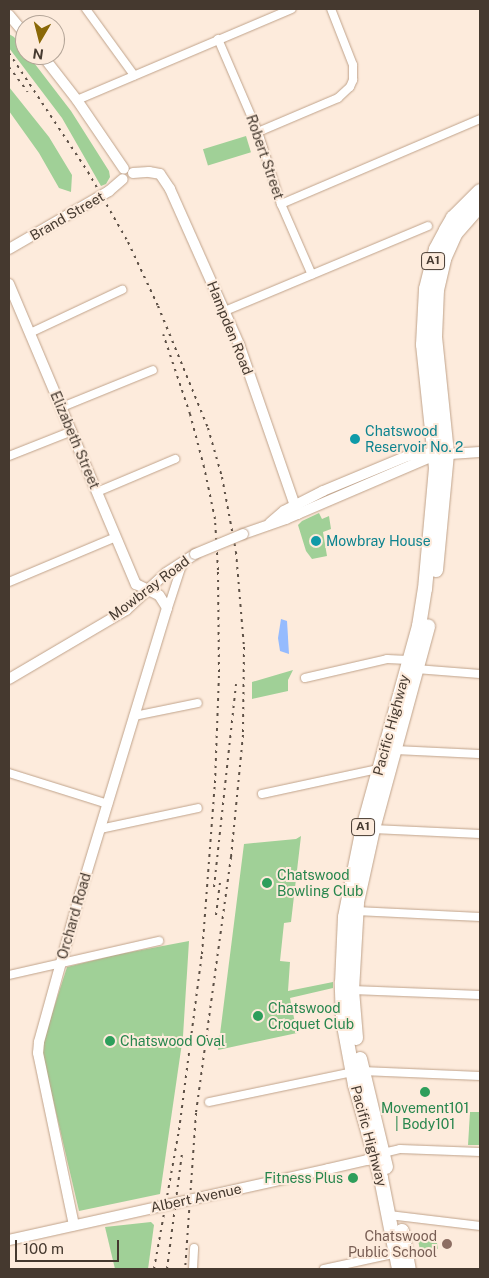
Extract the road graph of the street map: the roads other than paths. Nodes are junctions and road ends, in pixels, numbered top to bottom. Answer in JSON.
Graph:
{"nodes":[{"id":1,"x":86,"y":9,"type":"edge"},
{"id":2,"x":291,"y":9,"type":"edge"},
{"id":3,"x":331,"y":9,"type":"edge"},
{"id":4,"x":218,"y":39,"type":"junction"},
{"id":5,"x":50,"y":65,"type":"edge"},
{"id":6,"x":134,"y":75,"type":"junction"},
{"id":7,"x":77,"y":100,"type":"junction"},
{"id":8,"x":480,"y":119,"type":"edge"},
{"id":9,"x":258,"y":132,"type":"junction"},
{"id":10,"x":127,"y":174,"type":"junction"},
{"id":11,"x":480,"y":191,"type":"edge"},
{"id":12,"x":281,"y":204,"type":"junction"},
{"id":13,"x":480,"y":205,"type":"edge"},
{"id":14,"x":428,"y":226,"type":"dead end"},
{"id":15,"x":9,"y":249,"type":"edge"},
{"id":16,"x":312,"y":275,"type":"junction"},
{"id":17,"x":9,"y":284,"type":"edge"},
{"id":18,"x":122,"y":290,"type":"dead end"},
{"id":19,"x":225,"y":311,"type":"junction"},
{"id":20,"x":30,"y":333,"type":"junction"},
{"id":21,"x":153,"y":370,"type":"dead end"},
{"id":22,"x":62,"y":407,"type":"junction"},
{"id":23,"x":72,"y":431,"type":"junction"},
{"id":24,"x":480,"y":452,"type":"edge"},
{"id":25,"x":441,"y":454,"type":"junction"},
{"id":26,"x":9,"y":456,"type":"edge"},
{"id":27,"x":175,"y":459,"type":"dead end"},
{"id":28,"x":97,"y":492,"type":"junction"},
{"id":29,"x":296,"y":509,"type":"junction"},
{"id":30,"x":116,"y":537,"type":"junction"},
{"id":31,"x":192,"y":556,"type":"junction"},
{"id":32,"x":9,"y":582,"type":"edge"},
{"id":33,"x":147,"y":590,"type":"junction"},
{"id":34,"x":166,"y":612,"type":"junction"},
{"id":35,"x":412,"y":664,"type":"junction"},
{"id":36,"x":480,"y":674,"type":"edge"},
{"id":37,"x":305,"y":678,"type":"dead end"},
{"id":38,"x":9,"y":679,"type":"edge"},
{"id":39,"x":198,"y":703,"type":"dead end"},
{"id":40,"x":134,"y":716,"type":"junction"},
{"id":41,"x":394,"y":750,"type":"junction"},
{"id":42,"x":480,"y":754,"type":"edge"},
{"id":43,"x":378,"y":769,"type":"junction"},
{"id":44,"x":9,"y":773,"type":"edge"},
{"id":45,"x":262,"y":794,"type":"dead end"},
{"id":46,"x":108,"y":804,"type":"junction"},
{"id":47,"x":198,"y":808,"type":"dead end"},
{"id":48,"x":100,"y":829,"type":"junction"},
{"id":49,"x":373,"y":829,"type":"junction"},
{"id":50,"x":480,"y":834,"type":"edge"},
{"id":51,"x":356,"y":912,"type":"junction"},
{"id":52,"x":480,"y":917,"type":"edge"},
{"id":53,"x":159,"y":941,"type":"dead end"},
{"id":54,"x":60,"y":964,"type":"junction"},
{"id":55,"x":9,"y":975,"type":"edge"},
{"id":56,"x":352,"y":990,"type":"junction"},
{"id":57,"x":480,"y":995,"type":"edge"},
{"id":58,"x":357,"y":1071,"type":"junction"},
{"id":59,"x":480,"y":1076,"type":"edge"},
{"id":60,"x":209,"y":1102,"type":"dead end"},
{"id":61,"x":480,"y":1152,"type":"edge"},
{"id":62,"x":379,"y":1155,"type":"junction"},
{"id":63,"x":394,"y":1215,"type":"junction"},
{"id":64,"x":74,"y":1225,"type":"junction"},
{"id":65,"x":480,"y":1226,"type":"edge"},
{"id":66,"x":9,"y":1240,"type":"edge"},
{"id":67,"x":194,"y":1248,"type":"dead end"},
{"id":68,"x":401,"y":1252,"type":"junction"},
{"id":69,"x":194,"y":1269,"type":"edge"},
{"id":70,"x":324,"y":1269,"type":"edge"},
{"id":71,"x":399,"y":1269,"type":"edge"},
{"id":72,"x":409,"y":1269,"type":"edge"}],
"edges":[{"from":1,"to":6,"type":"street"},
{"from":2,"to":4,"type":"street"},
{"from":3,"to":9,"type":"street"},
{"from":4,"to":6,"type":"street"},
{"from":4,"to":9,"type":"street","name":"Robert Street"},
{"from":5,"to":7,"type":"street"},
{"from":6,"to":7,"type":"street"},
{"from":7,"to":10,"type":"street"},
{"from":8,"to":12,"type":"street"},
{"from":9,"to":12,"type":"street","name":"Robert Street"},
{"from":10,"to":15,"type":"street","name":"Brand Street"},
{"from":10,"to":19,"type":"street","name":"Hampden Road"},
{"from":11,"to":25,"type":"highway","name":"Pacific Highway","number":"A1"},
{"from":12,"to":16,"type":"street","name":"Robert Street"},
{"from":13,"to":25,"type":"highway","name":"Pacific Highway","number":"A1"},
{"from":14,"to":16,"type":"street"},
{"from":16,"to":19,"type":"street"},
{"from":17,"to":20,"type":"street","name":"Elizabeth Street"},
{"from":18,"to":20,"type":"street"},
{"from":19,"to":29,"type":"street","name":"Hampden Road"},
{"from":20,"to":22,"type":"street","name":"Elizabeth Street"},
{"from":21,"to":22,"type":"street"},
{"from":22,"to":23,"type":"street","name":"Elizabeth Street"},
{"from":23,"to":26,"type":"street"},
{"from":23,"to":28,"type":"street","name":"Elizabeth Street"},
{"from":24,"to":25,"type":"street","name":"Mowbray Road"},
{"from":25,"to":29,"type":"street","name":"Mowbray Road"},
{"from":25,"to":35,"type":"highway","name":"Pacific Highway","number":"A1"},
{"from":27,"to":28,"type":"street"},
{"from":28,"to":30,"type":"street","name":"Elizabeth Street"},
{"from":29,"to":31,"type":"street","name":"Mowbray Road","bridge":true},
{"from":30,"to":32,"type":"street"},
{"from":30,"to":33,"type":"street","name":"Elizabeth Street"},
{"from":31,"to":33,"type":"street","name":"Mowbray Road"},
{"from":31,"to":34,"type":"street","name":"Orchard Road"},
{"from":33,"to":34,"type":"street"},
{"from":33,"to":38,"type":"street","name":"Mowbray Road"},
{"from":34,"to":40,"type":"street","name":"Orchard Road"},
{"from":35,"to":36,"type":"street"},
{"from":35,"to":37,"type":"street"},
{"from":35,"to":41,"type":"highway","name":"Pacific Highway","number":"A1"},
{"from":35,"to":43,"type":"highway","name":"Pacific Highway","number":"A1"},
{"from":39,"to":40,"type":"street"},
{"from":40,"to":46,"type":"street","name":"Orchard Road"},
{"from":41,"to":42,"type":"street"},
{"from":41,"to":49,"type":"highway","name":"Pacific Highway","number":"A1"},
{"from":43,"to":45,"type":"street"},
{"from":43,"to":58,"type":"highway","name":"Pacific Highway","number":"A1"},
{"from":44,"to":46,"type":"street"},
{"from":46,"to":48,"type":"street","name":"Orchard Road"},
{"from":47,"to":48,"type":"street"},
{"from":48,"to":54,"type":"street","name":"Orchard Road"},
{"from":49,"to":50,"type":"street"},
{"from":49,"to":51,"type":"highway","name":"Pacific Highway","number":"A1"},
{"from":51,"to":52,"type":"street"},
{"from":51,"to":56,"type":"highway","name":"Pacific Highway","number":"A1"},
{"from":53,"to":54,"type":"street"},
{"from":54,"to":55,"type":"street"},
{"from":54,"to":64,"type":"street","name":"Orchard Road"},
{"from":56,"to":57,"type":"street"},
{"from":56,"to":58,"type":"highway","name":"Pacific Highway","number":"A1"},
{"from":58,"to":59,"type":"street"},
{"from":58,"to":60,"type":"street"},
{"from":58,"to":62,"type":"highway","name":"Pacific Highway","number":"A1"},
{"from":61,"to":62,"type":"street"},
{"from":62,"to":63,"type":"highway","name":"Pacific Highway","number":"A1"},
{"from":62,"to":64,"type":"street","name":"Albert Avenue"},
{"from":63,"to":65,"type":"street"},
{"from":63,"to":68,"type":"highway","name":"Pacific Highway","number":"A1"},
{"from":64,"to":66,"type":"street","name":"Albert Avenue"},
{"from":67,"to":69,"type":"street"},
{"from":68,"to":70,"type":"street"},
{"from":68,"to":71,"type":"highway","name":"Pacific Highway","number":"A1"},
{"from":68,"to":72,"type":"highway","name":"Pacific Highway","number":"A1"}]}
